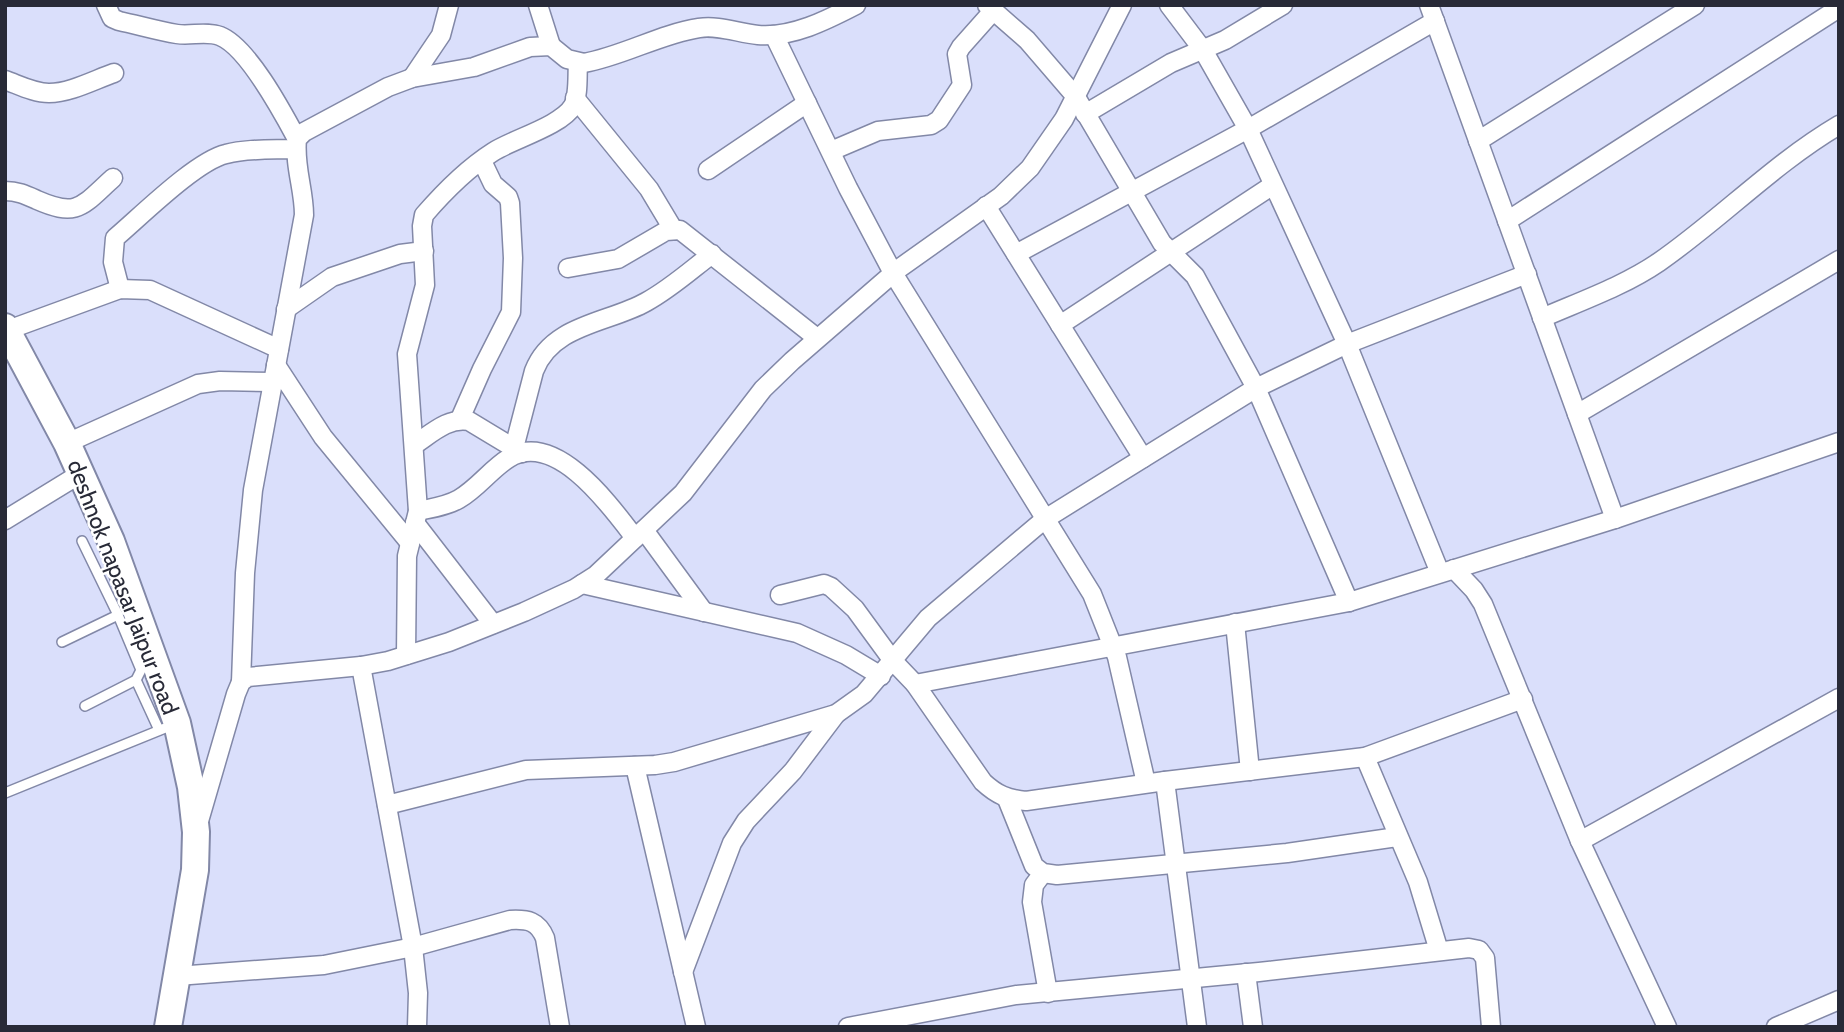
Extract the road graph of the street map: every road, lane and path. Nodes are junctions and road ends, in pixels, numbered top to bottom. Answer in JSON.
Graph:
{"nodes":[{"id":1,"x":106,"y":5,"type":"edge"},
{"id":2,"x":449,"y":5,"type":"edge"},
{"id":3,"x":538,"y":5,"type":"edge"},
{"id":4,"x":856,"y":5,"type":"edge"},
{"id":5,"x":1122,"y":5,"type":"edge"},
{"id":6,"x":1169,"y":5,"type":"edge"},
{"id":7,"x":1283,"y":5,"type":"edge"},
{"id":8,"x":1695,"y":5,"type":"edge"},
{"id":9,"x":990,"y":8,"type":"edge"},
{"id":10,"x":1839,"y":8,"type":"edge"},
{"id":11,"x":1432,"y":13,"type":"edge"},
{"id":12,"x":774,"y":35,"type":"junction"},
{"id":13,"x":551,"y":46,"type":"junction"},
{"id":14,"x":1203,"y":50,"type":"junction"},
{"id":15,"x":579,"y":63,"type":"junction"},
{"id":16,"x":114,"y":73,"type":"dead end"},
{"id":17,"x":412,"y":78,"type":"junction"},
{"id":18,"x":5,"y":80,"type":"edge"},
{"id":19,"x":1076,"y":97,"type":"junction"},
{"id":20,"x":575,"y":98,"type":"junction"},
{"id":21,"x":807,"y":103,"type":"junction"},
{"id":22,"x":1085,"y":114,"type":"junction"},
{"id":23,"x":1839,"y":125,"type":"edge"},
{"id":24,"x":1248,"y":129,"type":"junction"},
{"id":25,"x":1478,"y":141,"type":"junction"},
{"id":26,"x":296,"y":144,"type":"junction"},
{"id":27,"x":831,"y":151,"type":"junction"},
{"id":28,"x":482,"y":161,"type":"junction"},
{"id":29,"x":708,"y":170,"type":"dead end"},
{"id":30,"x":113,"y":178,"type":"dead end"},
{"id":31,"x":1273,"y":185,"type":"junction"},
{"id":32,"x":5,"y":191,"type":"edge"},
{"id":33,"x":1131,"y":192,"type":"junction"},
{"id":34,"x":986,"y":206,"type":"junction"},
{"id":35,"x":1507,"y":221,"type":"junction"},
{"id":36,"x":673,"y":229,"type":"junction"},
{"id":37,"x":424,"y":251,"type":"junction"},
{"id":38,"x":1171,"y":253,"type":"junction"},
{"id":39,"x":712,"y":254,"type":"junction"},
{"id":40,"x":1016,"y":254,"type":"junction"},
{"id":41,"x":1839,"y":260,"type":"edge"},
{"id":42,"x":568,"y":268,"type":"dead end"},
{"id":43,"x":893,"y":273,"type":"junction"},
{"id":44,"x":1527,"y":274,"type":"junction"},
{"id":45,"x":120,"y":289,"type":"junction"},
{"id":46,"x":286,"y":309,"type":"junction"},
{"id":47,"x":1542,"y":318,"type":"junction"},
{"id":48,"x":1060,"y":324,"type":"junction"},
{"id":49,"x":6,"y":330,"type":"edge"},
{"id":50,"x":817,"y":338,"type":"junction"},
{"id":51,"x":1347,"y":344,"type":"junction"},
{"id":52,"x":276,"y":365,"type":"junction"},
{"id":53,"x":1256,"y":388,"type":"junction"},
{"id":54,"x":1577,"y":414,"type":"junction"},
{"id":55,"x":460,"y":419,"type":"junction"},
{"id":56,"x":1839,"y":442,"type":"edge"},
{"id":57,"x":67,"y":443,"type":"junction"},
{"id":58,"x":414,"y":445,"type":"junction"},
{"id":59,"x":518,"y":450,"type":"junction"},
{"id":60,"x":1143,"y":458,"type":"junction"},
{"id":61,"x":80,"y":474,"type":"junction"},
{"id":62,"x":417,"y":517,"type":"junction"},
{"id":63,"x":1045,"y":519,"type":"junction"},
{"id":64,"x":1615,"y":519,"type":"junction"},
{"id":65,"x":5,"y":520,"type":"edge"},
{"id":66,"x":639,"y":534,"type":"junction"},
{"id":67,"x":82,"y":541,"type":"dead end"},
{"id":68,"x":410,"y":543,"type":"junction"},
{"id":69,"x":1447,"y":571,"type":"junction"},
{"id":70,"x":582,"y":584,"type":"junction"},
{"id":71,"x":780,"y":595,"type":"dead end"},
{"id":72,"x":1349,"y":602,"type":"junction"},
{"id":73,"x":704,"y":611,"type":"junction"},
{"id":74,"x":118,"y":615,"type":"junction"},
{"id":75,"x":1235,"y":623,"type":"junction"},
{"id":76,"x":493,"y":624,"type":"junction"},
{"id":77,"x":62,"y":642,"type":"dead end"},
{"id":78,"x":1113,"y":645,"type":"junction"},
{"id":79,"x":406,"y":655,"type":"junction"},
{"id":80,"x":893,"y":661,"type":"junction"},
{"id":81,"x":361,"y":666,"type":"junction"},
{"id":82,"x":881,"y":676,"type":"junction"},
{"id":83,"x":136,"y":680,"type":"junction"},
{"id":84,"x":241,"y":682,"type":"junction"},
{"id":85,"x":915,"y":684,"type":"junction"},
{"id":86,"x":1839,"y":698,"type":"edge"},
{"id":87,"x":1523,"y":699,"type":"junction"},
{"id":88,"x":85,"y":706,"type":"dead end"},
{"id":89,"x":836,"y":713,"type":"junction"},
{"id":90,"x":168,"y":726,"type":"junction"},
{"id":91,"x":1365,"y":757,"type":"junction"},
{"id":92,"x":635,"y":766,"type":"junction"},
{"id":93,"x":1250,"y":771,"type":"junction"},
{"id":94,"x":1165,"y":780,"type":"junction"},
{"id":95,"x":1146,"y":783,"type":"junction"},
{"id":96,"x":5,"y":793,"type":"edge"},
{"id":97,"x":1007,"y":799,"type":"junction"},
{"id":98,"x":387,"y":805,"type":"junction"},
{"id":99,"x":196,"y":832,"type":"junction"},
{"id":100,"x":1397,"y":837,"type":"junction"},
{"id":101,"x":1580,"y":841,"type":"junction"},
{"id":102,"x":1177,"y":864,"type":"junction"},
{"id":103,"x":1043,"y":873,"type":"junction"},
{"id":104,"x":413,"y":947,"type":"junction"},
{"id":105,"x":1439,"y":951,"type":"junction"},
{"id":106,"x":683,"y":972,"type":"junction"},
{"id":107,"x":1246,"y":973,"type":"junction"},
{"id":108,"x":177,"y":976,"type":"junction"},
{"id":109,"x":1191,"y":978,"type":"junction"},
{"id":110,"x":1048,"y":993,"type":"junction"},
{"id":111,"x":1839,"y":1000,"type":"edge"},
{"id":112,"x":168,"y":1027,"type":"edge"},
{"id":113,"x":417,"y":1027,"type":"edge"},
{"id":114,"x":560,"y":1027,"type":"edge"},
{"id":115,"x":696,"y":1027,"type":"edge"},
{"id":116,"x":848,"y":1027,"type":"edge"},
{"id":117,"x":1197,"y":1027,"type":"edge"},
{"id":118,"x":1253,"y":1027,"type":"edge"},
{"id":119,"x":1491,"y":1027,"type":"edge"},
{"id":120,"x":1667,"y":1027,"type":"edge"},
{"id":121,"x":1776,"y":1027,"type":"edge"}],
"edges":[{"from":1,"to":26,"type":"street"},
{"from":2,"to":17,"type":"street"},
{"from":3,"to":13,"type":"street"},
{"from":4,"to":12,"type":"street"},
{"from":5,"to":19,"type":"street"},
{"from":6,"to":14,"type":"street"},
{"from":7,"to":14,"type":"street"},
{"from":8,"to":25,"type":"street"},
{"from":9,"to":19,"type":"street"},
{"from":9,"to":27,"type":"street"},
{"from":10,"to":35,"type":"street"},
{"from":11,"to":24,"type":"street"},
{"from":11,"to":25,"type":"street"},
{"from":12,"to":15,"type":"street"},
{"from":12,"to":21,"type":"street"},
{"from":13,"to":15,"type":"street"},
{"from":13,"to":17,"type":"street"},
{"from":14,"to":22,"type":"street"},
{"from":14,"to":24,"type":"street"},
{"from":15,"to":20,"type":"street"},
{"from":16,"to":18,"type":"street"},
{"from":17,"to":26,"type":"street"},
{"from":19,"to":22,"type":"street"},
{"from":19,"to":34,"type":"street"},
{"from":20,"to":28,"type":"street"},
{"from":20,"to":36,"type":"street"},
{"from":21,"to":27,"type":"street"},
{"from":21,"to":29,"type":"street"},
{"from":22,"to":33,"type":"street"},
{"from":23,"to":47,"type":"street"},
{"from":24,"to":31,"type":"street"},
{"from":24,"to":33,"type":"street"},
{"from":25,"to":35,"type":"street"},
{"from":26,"to":45,"type":"street"},
{"from":26,"to":46,"type":"street"},
{"from":27,"to":43,"type":"street"},
{"from":28,"to":37,"type":"street"},
{"from":28,"to":55,"type":"street"},
{"from":30,"to":32,"type":"street"},
{"from":31,"to":38,"type":"street"},
{"from":31,"to":51,"type":"street"},
{"from":33,"to":38,"type":"street"},
{"from":33,"to":40,"type":"street"},
{"from":34,"to":40,"type":"street"},
{"from":34,"to":43,"type":"street"},
{"from":35,"to":44,"type":"street"},
{"from":36,"to":39,"type":"street"},
{"from":36,"to":42,"type":"street"},
{"from":37,"to":46,"type":"street"},
{"from":37,"to":58,"type":"street"},
{"from":38,"to":48,"type":"street"},
{"from":38,"to":53,"type":"street"},
{"from":39,"to":50,"type":"street"},
{"from":39,"to":59,"type":"street"},
{"from":40,"to":48,"type":"street"},
{"from":41,"to":54,"type":"street"},
{"from":43,"to":50,"type":"street"},
{"from":43,"to":63,"type":"street"},
{"from":44,"to":47,"type":"street"},
{"from":44,"to":51,"type":"street"},
{"from":45,"to":49,"type":"street"},
{"from":45,"to":52,"type":"street"},
{"from":46,"to":52,"type":"street"},
{"from":47,"to":54,"type":"street"},
{"from":48,"to":60,"type":"street"},
{"from":49,"to":57,"type":"main road","name":"deshnok napasar Jaipur road"},
{"from":50,"to":66,"type":"street"},
{"from":51,"to":53,"type":"street"},
{"from":51,"to":69,"type":"street"},
{"from":52,"to":57,"type":"street"},
{"from":52,"to":68,"type":"street"},
{"from":52,"to":84,"type":"street"},
{"from":53,"to":60,"type":"street"},
{"from":53,"to":72,"type":"street"},
{"from":54,"to":64,"type":"street"},
{"from":55,"to":58,"type":"street"},
{"from":55,"to":59,"type":"street"},
{"from":56,"to":64,"type":"street"},
{"from":57,"to":61,"type":"main road","name":"deshnok napasar Jaipur road"},
{"from":58,"to":62,"type":"street"},
{"from":59,"to":62,"type":"street"},
{"from":59,"to":66,"type":"street"},
{"from":60,"to":63,"type":"street"},
{"from":61,"to":65,"type":"street"},
{"from":61,"to":90,"type":"main road","name":"deshnok napasar Jaipur road"},
{"from":62,"to":68,"type":"street"},
{"from":62,"to":76,"type":"street"},
{"from":63,"to":78,"type":"street"},
{"from":63,"to":80,"type":"street"},
{"from":64,"to":69,"type":"street"},
{"from":66,"to":70,"type":"street"},
{"from":66,"to":73,"type":"street"},
{"from":67,"to":74,"type":"lane"},
{"from":68,"to":79,"type":"street"},
{"from":69,"to":72,"type":"street"},
{"from":69,"to":87,"type":"street"},
{"from":70,"to":73,"type":"street"},
{"from":70,"to":76,"type":"street"},
{"from":71,"to":80,"type":"street"},
{"from":72,"to":75,"type":"street"},
{"from":73,"to":82,"type":"street"},
{"from":74,"to":77,"type":"lane"},
{"from":74,"to":83,"type":"lane"},
{"from":75,"to":78,"type":"street"},
{"from":75,"to":93,"type":"street"},
{"from":76,"to":79,"type":"street"},
{"from":78,"to":85,"type":"street"},
{"from":78,"to":95,"type":"street"},
{"from":79,"to":81,"type":"street"},
{"from":80,"to":82,"type":"street"},
{"from":80,"to":85,"type":"street"},
{"from":81,"to":84,"type":"street"},
{"from":81,"to":98,"type":"street"},
{"from":82,"to":89,"type":"street"},
{"from":83,"to":88,"type":"lane"},
{"from":83,"to":90,"type":"lane"},
{"from":84,"to":99,"type":"street"},
{"from":85,"to":97,"type":"street"},
{"from":86,"to":101,"type":"street"},
{"from":87,"to":91,"type":"street"},
{"from":87,"to":101,"type":"street"},
{"from":89,"to":92,"type":"street"},
{"from":89,"to":106,"type":"street"},
{"from":90,"to":96,"type":"lane"},
{"from":90,"to":99,"type":"main road","name":"deshnok napasar Jaipur road"},
{"from":91,"to":93,"type":"street"},
{"from":91,"to":100,"type":"street"},
{"from":92,"to":98,"type":"street"},
{"from":92,"to":106,"type":"street"},
{"from":93,"to":94,"type":"street"},
{"from":94,"to":95,"type":"street"},
{"from":94,"to":102,"type":"street"},
{"from":95,"to":97,"type":"street"},
{"from":97,"to":103,"type":"street"},
{"from":98,"to":104,"type":"street"},
{"from":99,"to":108,"type":"main road","name":"deshnok napasar Jaipur road"},
{"from":100,"to":102,"type":"street"},
{"from":100,"to":105,"type":"street"},
{"from":101,"to":120,"type":"street"},
{"from":102,"to":103,"type":"street"},
{"from":102,"to":109,"type":"street"},
{"from":103,"to":110,"type":"street"},
{"from":104,"to":108,"type":"street"},
{"from":104,"to":113,"type":"street"},
{"from":104,"to":114,"type":"street"},
{"from":105,"to":107,"type":"street"},
{"from":105,"to":119,"type":"street"},
{"from":106,"to":115,"type":"street"},
{"from":107,"to":109,"type":"street"},
{"from":107,"to":118,"type":"street"},
{"from":108,"to":112,"type":"main road","name":"deshnok napasar Jaipur road"},
{"from":109,"to":110,"type":"street"},
{"from":109,"to":117,"type":"street"},
{"from":110,"to":116,"type":"street"},
{"from":111,"to":121,"type":"street"}]}
